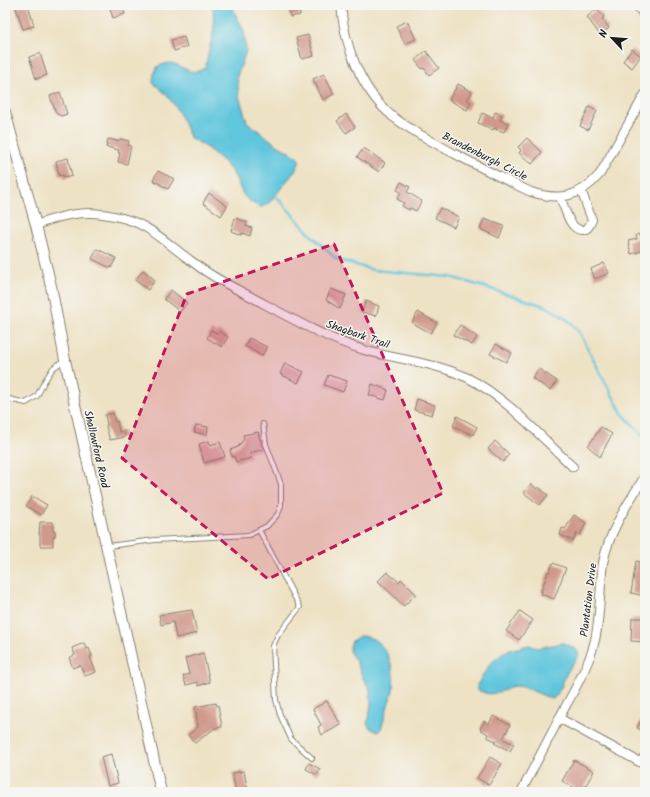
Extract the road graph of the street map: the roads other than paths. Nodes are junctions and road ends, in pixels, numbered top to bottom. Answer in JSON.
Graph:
{"nodes":[{"id":1,"x":340,"y":5,"type":"edge"},
{"id":2,"x":638,"y":5,"type":"edge"},
{"id":3,"x":645,"y":15,"type":"edge"},
{"id":4,"x":645,"y":94,"type":"edge"},
{"id":5,"x":5,"y":112,"type":"edge"},
{"id":6,"x":582,"y":190,"type":"junction"},
{"id":7,"x":560,"y":197,"type":"junction"},
{"id":8,"x":36,"y":225,"type":"junction"},
{"id":9,"x":65,"y":360,"type":"junction"},
{"id":10,"x":5,"y":396,"type":"edge"},
{"id":11,"x":263,"y":424,"type":"dead end"},
{"id":12,"x":573,"y":466,"type":"dead end"},
{"id":13,"x":645,"y":476,"type":"edge"},
{"id":14,"x":259,"y":530,"type":"junction"},
{"id":15,"x":107,"y":546,"type":"junction"},
{"id":16,"x":559,"y":718,"type":"junction"},
{"id":17,"x":645,"y":751,"type":"edge"},
{"id":18,"x":312,"y":758,"type":"dead end"},
{"id":19,"x":642,"y":763,"type":"edge"},
{"id":20,"x":160,"y":792,"type":"edge"},
{"id":21,"x":521,"y":792,"type":"edge"}],
"edges":[{"from":1,"to":7,"type":"street","name":"Brandenburgh Circle"},
{"from":2,"to":3,"type":"street"},
{"from":4,"to":6,"type":"street","name":"Brandenburgh Circle"},
{"from":5,"to":8,"type":"street","name":"Shallowford Road"},
{"from":6,"to":7,"type":"street","name":"Brandenburgh Circle"},
{"from":6,"to":7,"type":"street"},
{"from":8,"to":9,"type":"street","name":"Shallowford Road"},
{"from":8,"to":12,"type":"street","name":"Shagbark Trail"},
{"from":9,"to":10,"type":"lane"},
{"from":9,"to":15,"type":"street","name":"Shallowford Road"},
{"from":11,"to":14,"type":"lane"},
{"from":13,"to":16,"type":"street","name":"Plantation Drive"},
{"from":14,"to":15,"type":"lane"},
{"from":14,"to":18,"type":"lane"},
{"from":15,"to":20,"type":"street","name":"Shallowford Road"},
{"from":16,"to":19,"type":"street"},
{"from":16,"to":21,"type":"street","name":"Plantation Drive"},
{"from":17,"to":19,"type":"lane"}]}
